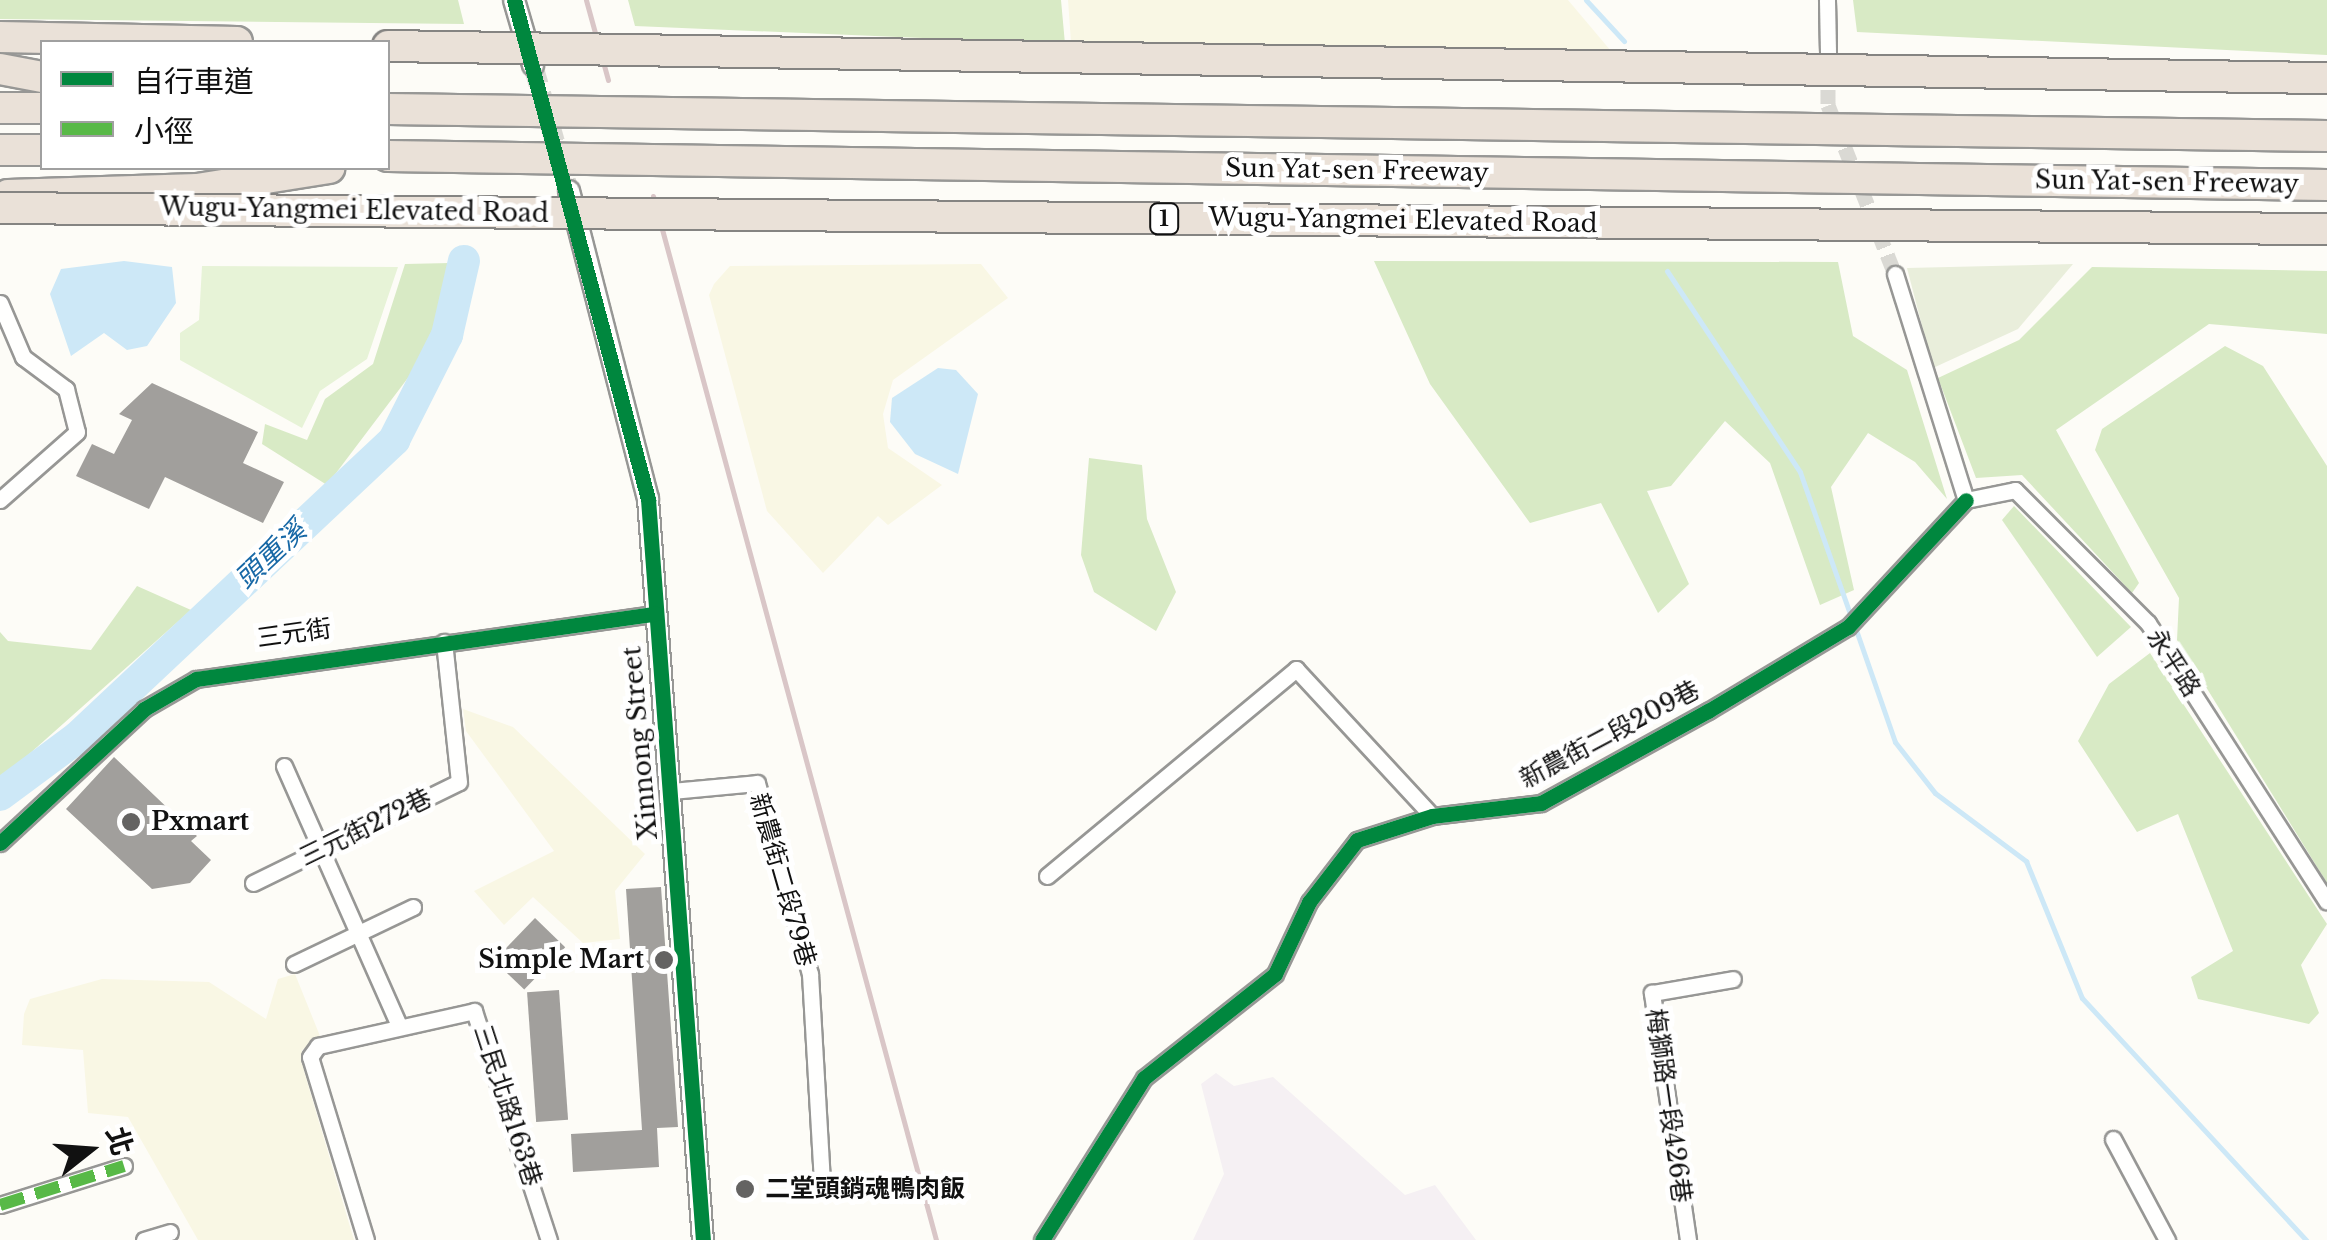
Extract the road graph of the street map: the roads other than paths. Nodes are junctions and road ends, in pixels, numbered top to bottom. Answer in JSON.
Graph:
{"nodes":[{"id":1,"x":514,"y":0,"type":"edge"},
{"id":2,"x":1827,"y":0,"type":"edge"},
{"id":3,"x":0,"y":38,"type":"edge"},
{"id":4,"x":118,"y":40,"type":"edge"},
{"id":5,"x":390,"y":46,"type":"edge"},
{"id":6,"x":1828,"y":54,"type":"tunnel mouth"},
{"id":7,"x":533,"y":65,"type":"tunnel mouth"},
{"id":8,"x":0,"y":70,"type":"edge"},
{"id":9,"x":40,"y":77,"type":"edge"},
{"id":10,"x":2327,"y":78,"type":"edge"},
{"id":11,"x":0,"y":108,"type":"edge"},
{"id":12,"x":40,"y":108,"type":"edge"},
{"id":13,"x":390,"y":109,"type":"edge"},
{"id":14,"x":2327,"y":136,"type":"edge"},
{"id":15,"x":0,"y":150,"type":"edge"},
{"id":16,"x":40,"y":150,"type":"edge"},
{"id":17,"x":391,"y":157,"type":"edge"},
{"id":18,"x":316,"y":170,"type":"edge"},
{"id":19,"x":2327,"y":185,"type":"edge"},
{"id":20,"x":569,"y":191,"type":"tunnel mouth"},
{"id":21,"x":0,"y":195,"type":"edge"},
{"id":22,"x":0,"y":208,"type":"edge"},
{"id":23,"x":2327,"y":229,"type":"edge"},
{"id":24,"x":1895,"y":274,"type":"tunnel mouth"},
{"id":25,"x":0,"y":303,"type":"edge"},
{"id":26,"x":0,"y":500,"type":"edge"},
{"id":27,"x":1966,"y":500,"type":"junction"},
{"id":28,"x":655,"y":614,"type":"junction"},
{"id":29,"x":444,"y":642,"type":"junction"},
{"id":30,"x":284,"y":766,"type":"dead end"},
{"id":31,"x":670,"y":791,"type":"junction"},
{"id":32,"x":1432,"y":816,"type":"junction"},
{"id":33,"x":0,"y":843,"type":"edge"},
{"id":34,"x":324,"y":847,"type":"junction"},
{"id":35,"x":1047,"y":876,"type":"dead end"},
{"id":36,"x":253,"y":883,"type":"dead end"},
{"id":37,"x":2327,"y":902,"type":"edge"},
{"id":38,"x":413,"y":907,"type":"dead end"},
{"id":39,"x":360,"y":929,"type":"junction"},
{"id":40,"x":294,"y":964,"type":"dead end"},
{"id":41,"x":1733,"y":979,"type":"dead end"},
{"id":42,"x":399,"y":1026,"type":"junction"},
{"id":43,"x":2113,"y":1139,"type":"dead end"},
{"id":44,"x":124,"y":1166,"type":"dead end"},
{"id":45,"x":822,"y":1181,"type":"dead end"},
{"id":46,"x":0,"y":1205,"type":"edge"},
{"id":47,"x":170,"y":1232,"type":"dead end"},
{"id":48,"x":144,"y":1240,"type":"edge"},
{"id":49,"x":366,"y":1240,"type":"edge"},
{"id":50,"x":549,"y":1240,"type":"edge"},
{"id":51,"x":704,"y":1240,"type":"edge"},
{"id":52,"x":1042,"y":1240,"type":"edge"},
{"id":53,"x":1688,"y":1240,"type":"edge"},
{"id":54,"x":2168,"y":1240,"type":"edge"}],
"edges":[{"from":1,"to":7,"type":"street"},
{"from":2,"to":6,"type":"street"},
{"from":3,"to":4,"type":"highway"},
{"from":5,"to":10,"type":"highway","bridge":true},
{"from":8,"to":9,"type":"highway"},
{"from":11,"to":12,"type":"highway"},
{"from":13,"to":14,"type":"highway","name":"Sun Yat-sen Freeway"},
{"from":15,"to":16,"type":"highway"},
{"from":17,"to":19,"type":"highway","name":"Sun Yat-sen Freeway","number":"1"},
{"from":18,"to":21,"type":"highway"},
{"from":20,"to":28,"type":"street","name":"Xinnong Street"},
{"from":22,"to":23,"type":"highway","name":"Wugu-Yangmei Elevated Road","number":"1","bridge":true},
{"from":24,"to":27,"type":"street"},
{"from":25,"to":26,"type":"street"},
{"from":27,"to":32,"type":"street","name":"新農街二段209巷"},
{"from":27,"to":37,"type":"street","name":"永平路"},
{"from":28,"to":29,"type":"street","name":"三元街"},
{"from":28,"to":31,"type":"street","name":"Xinnong Street"},
{"from":29,"to":33,"type":"street","name":"三元街"},
{"from":29,"to":34,"type":"street","name":"三元街272巷"},
{"from":30,"to":34,"type":"street"},
{"from":31,"to":45,"type":"street","name":"新農街二段79巷"},
{"from":31,"to":51,"type":"street","name":"Xinnong Street"},
{"from":32,"to":35,"type":"street"},
{"from":32,"to":52,"type":"street","name":"新農街二段209巷"},
{"from":34,"to":36,"type":"street","name":"三元街272巷"},
{"from":34,"to":39,"type":"street"},
{"from":38,"to":39,"type":"street"},
{"from":39,"to":40,"type":"street"},
{"from":39,"to":42,"type":"street"},
{"from":41,"to":53,"type":"street","name":"梅獅路一段426巷"},
{"from":42,"to":49,"type":"street","name":"三民北路163巷"},
{"from":42,"to":50,"type":"street","name":"三民北路163巷"},
{"from":43,"to":54,"type":"street"},
{"from":44,"to":46,"type":"street"},
{"from":47,"to":48,"type":"street"}]}
